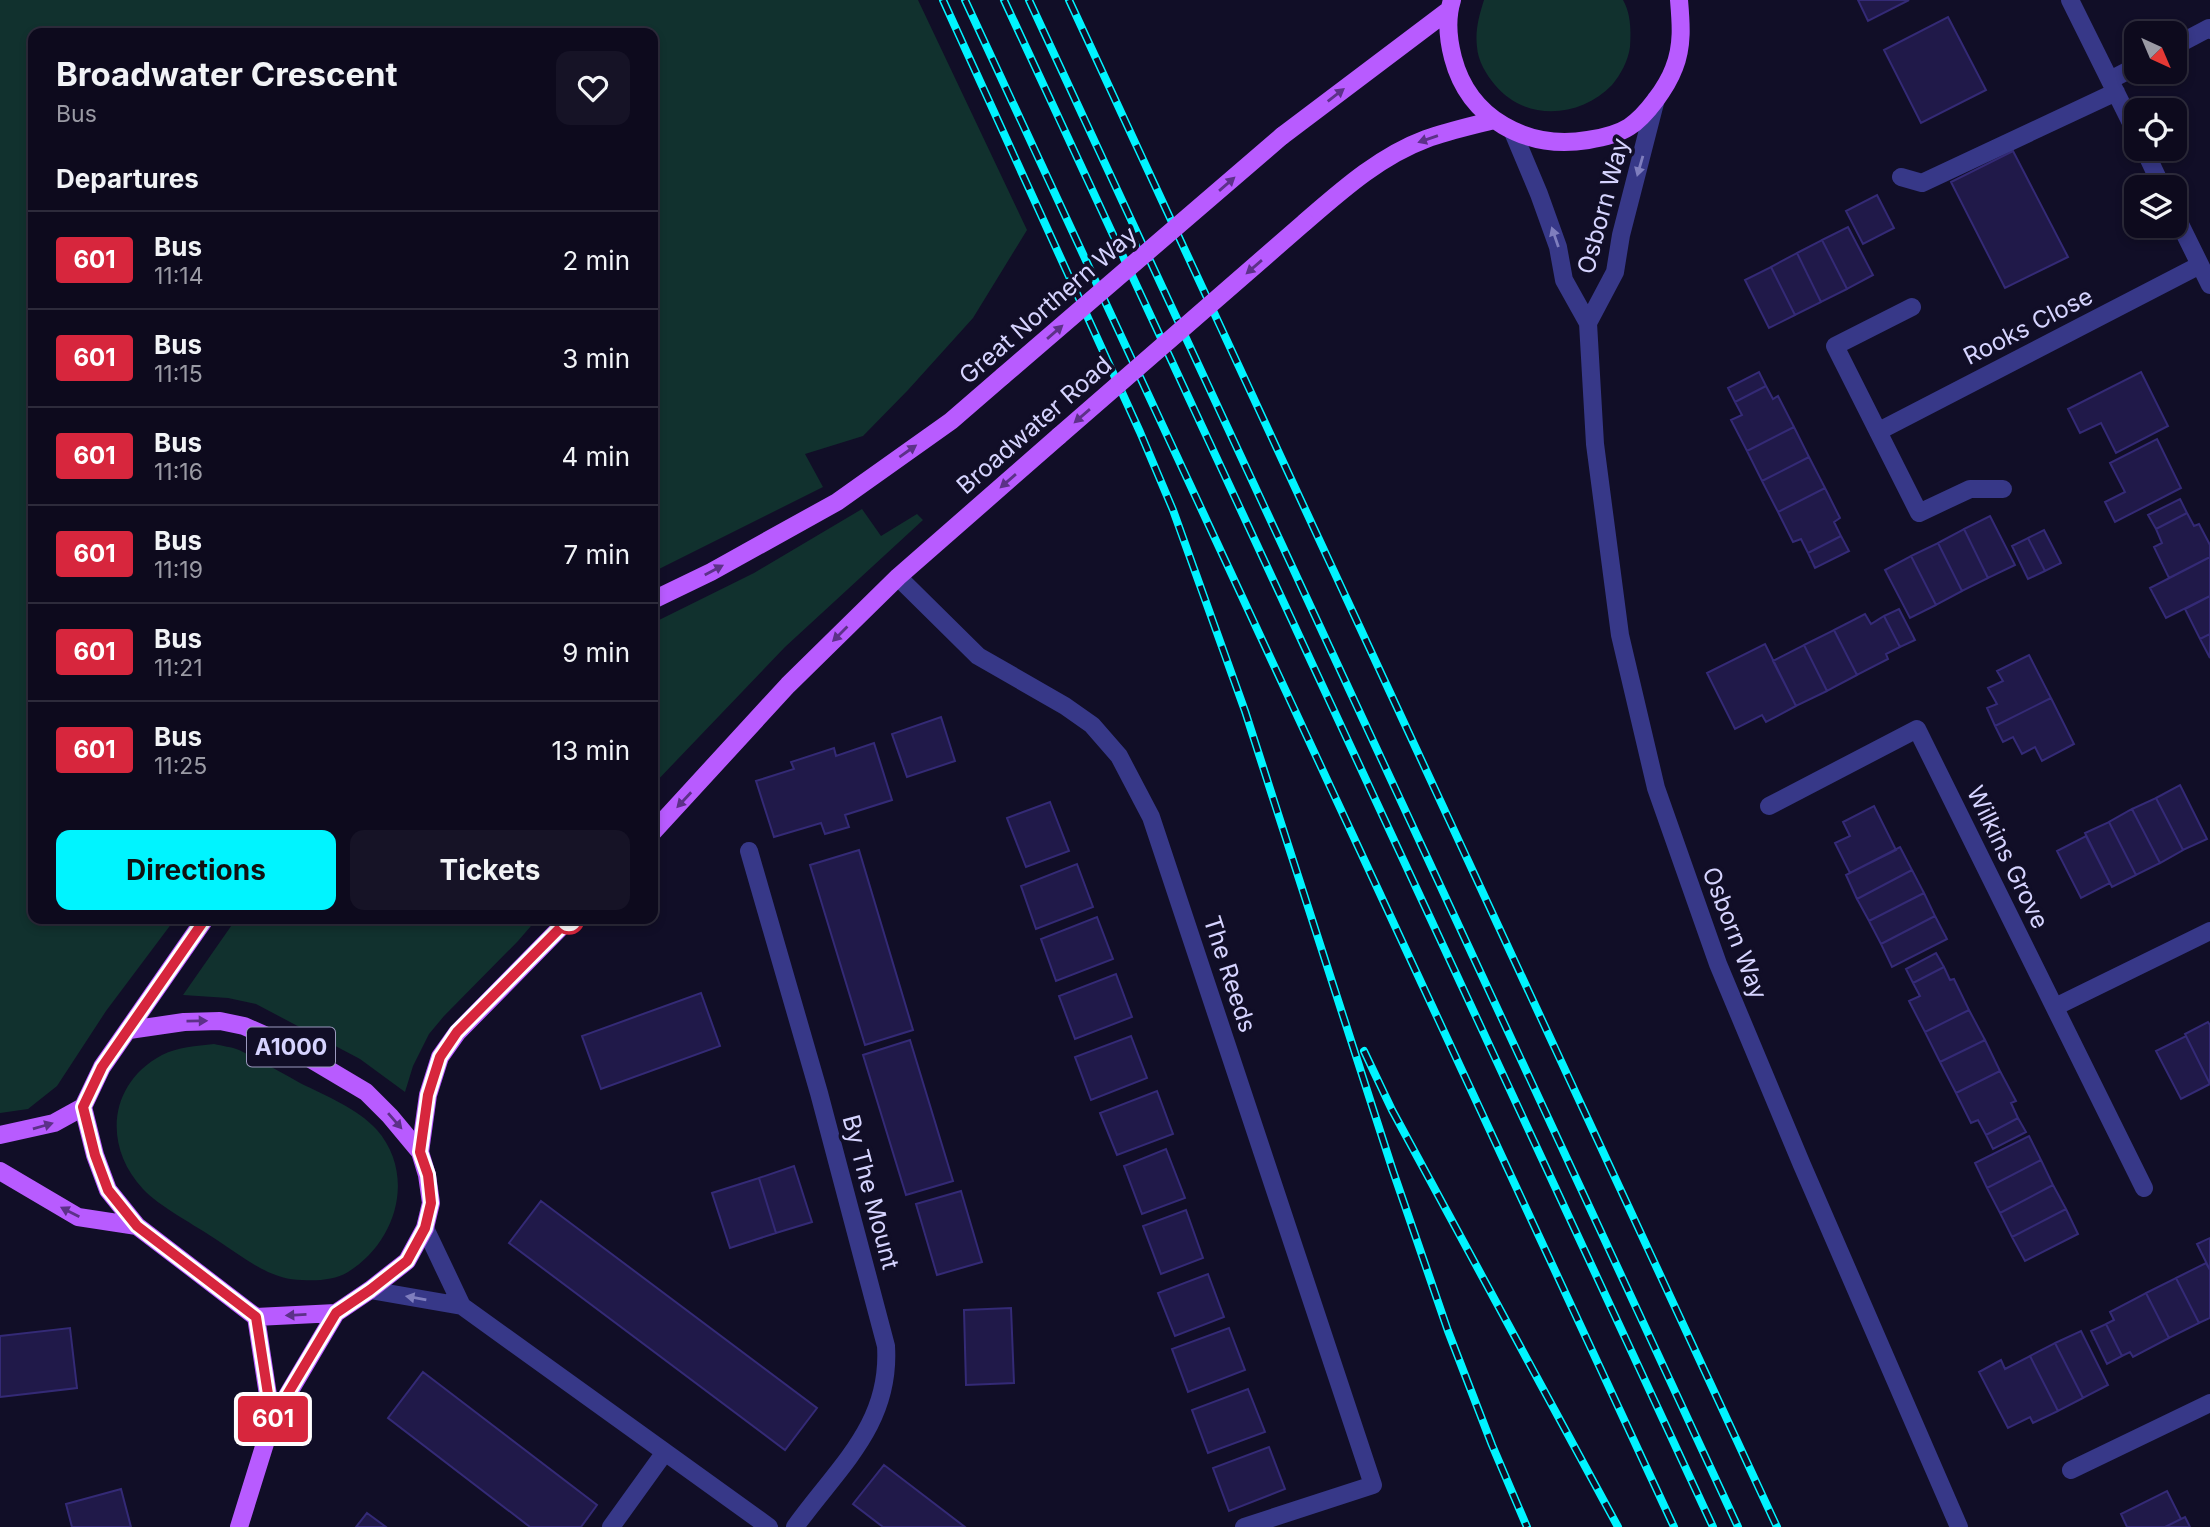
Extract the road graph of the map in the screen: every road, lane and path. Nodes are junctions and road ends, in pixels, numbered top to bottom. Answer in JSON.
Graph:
{"nodes":[{"id":1,"x":1679,"y":0,"type":"edge"},
{"id":2,"x":2070,"y":0,"type":"edge"},
{"id":3,"x":1451,"y":5,"type":"edge"},
{"id":4,"x":2210,"y":30,"type":"edge"},
{"id":5,"x":2188,"y":39,"type":"edge"},
{"id":6,"x":2124,"y":77,"type":"edge"},
{"id":7,"x":2113,"y":86,"type":"junction"},
{"id":8,"x":1656,"y":99,"type":"junction"},
{"id":9,"x":2124,"y":108,"type":"edge"},
{"id":10,"x":1494,"y":120,"type":"junction"},
{"id":11,"x":1513,"y":132,"type":"junction"},
{"id":12,"x":1901,"y":177,"type":"dead end"},
{"id":13,"x":2187,"y":238,"type":"edge"},
{"id":14,"x":2200,"y":265,"type":"junction"},
{"id":15,"x":2210,"y":285,"type":"edge"},
{"id":16,"x":1912,"y":307,"type":"dead end"},
{"id":17,"x":1588,"y":323,"type":"junction"},
{"id":18,"x":1879,"y":431,"type":"junction"},
{"id":19,"x":2003,"y":489,"type":"dead end"},
{"id":20,"x":898,"y":577,"type":"junction"},
{"id":21,"x":658,"y":598,"type":"edge"},
{"id":22,"x":1769,"y":806,"type":"dead end"},
{"id":23,"x":658,"y":827,"type":"edge"},
{"id":24,"x":749,"y":851,"type":"dead end"},
{"id":25,"x":202,"y":924,"type":"edge"},
{"id":26,"x":564,"y":924,"type":"edge"},
{"id":27,"x":2210,"y":931,"type":"edge"},
{"id":28,"x":2054,"y":1007,"type":"junction"},
{"id":29,"x":129,"y":1030,"type":"junction"},
{"id":30,"x":83,"y":1107,"type":"junction"},
{"id":31,"x":0,"y":1135,"type":"edge"},
{"id":32,"x":420,"y":1152,"type":"junction"},
{"id":33,"x":0,"y":1171,"type":"edge"},
{"id":34,"x":2144,"y":1188,"type":"dead end"},
{"id":35,"x":137,"y":1226,"type":"junction"},
{"id":36,"x":425,"y":1228,"type":"junction"},
{"id":37,"x":370,"y":1290,"type":"junction"},
{"id":38,"x":462,"y":1306,"type":"junction"},
{"id":39,"x":336,"y":1313,"type":"junction"},
{"id":40,"x":256,"y":1317,"type":"junction"},
{"id":41,"x":2210,"y":1403,"type":"edge"},
{"id":42,"x":272,"y":1420,"type":"junction"},
{"id":43,"x":665,"y":1452,"type":"junction"},
{"id":44,"x":2071,"y":1470,"type":"dead end"},
{"id":45,"x":239,"y":1527,"type":"edge"},
{"id":46,"x":611,"y":1527,"type":"edge"},
{"id":47,"x":769,"y":1527,"type":"edge"},
{"id":48,"x":795,"y":1527,"type":"edge"},
{"id":49,"x":1244,"y":1527,"type":"edge"},
{"id":50,"x":1959,"y":1527,"type":"edge"}],
"edges":[{"from":1,"to":8,"type":"main road"},
{"from":2,"to":7,"type":"street"},
{"from":3,"to":10,"type":"main road"},
{"from":21,"to":3,"type":"main road","name":"Great Northern Way","one_way":true,"bridge":true},
{"from":4,"to":5,"type":"street"},
{"from":6,"to":7,"type":"street"},
{"from":7,"to":9,"type":"street"},
{"from":7,"to":12,"type":"street"},
{"from":8,"to":11,"type":"main road"},
{"from":8,"to":17,"type":"street","name":"Osborn Way","one_way":true},
{"from":10,"to":11,"type":"main road"},
{"from":10,"to":20,"type":"main road","name":"Broadwater Road","one_way":true,"bridge":true},
{"from":17,"to":11,"type":"street","name":"Osborn Way","one_way":true},
{"from":13,"to":14,"type":"street"},
{"from":14,"to":15,"type":"street"},
{"from":14,"to":18,"type":"street","name":"Rooks Close"},
{"from":16,"to":18,"type":"street"},
{"from":17,"to":50,"type":"street","name":"Osborn Way"},
{"from":18,"to":19,"type":"street"},
{"from":20,"to":23,"type":"main road","name":"Broadwater Road","one_way":true},
{"from":20,"to":49,"type":"street","name":"The Reeds"},
{"from":22,"to":28,"type":"street","name":"Wilkins Grove"},
{"from":24,"to":48,"type":"street","name":"By The Mount"},
{"from":25,"to":29,"type":"main road"},
{"from":26,"to":32,"type":"main road"},
{"from":27,"to":28,"type":"street"},
{"from":28,"to":34,"type":"street","name":"Wilkins Grove"},
{"from":29,"to":30,"type":"main road"},
{"from":29,"to":32,"type":"main road","number":"A1000","one_way":true},
{"from":31,"to":30,"type":"main road","one_way":true},
{"from":30,"to":35,"type":"main road"},
{"from":32,"to":36,"type":"main road","number":"A1000"},
{"from":35,"to":33,"type":"main road","one_way":true},
{"from":35,"to":40,"type":"main road"},
{"from":36,"to":37,"type":"main road","number":"A1000"},
{"from":36,"to":38,"type":"street"},
{"from":38,"to":37,"type":"street","one_way":true},
{"from":37,"to":39,"type":"main road","number":"A1000"},
{"from":38,"to":43,"type":"street"},
{"from":39,"to":40,"type":"main road","one_way":true},
{"from":39,"to":42,"type":"main road","number":"A1000"},
{"from":40,"to":42,"type":"main road","number":"A1000"},
{"from":41,"to":44,"type":"street"},
{"from":42,"to":45,"type":"main road","number":"A1000"},
{"from":43,"to":46,"type":"street"},
{"from":43,"to":47,"type":"street"}]}
